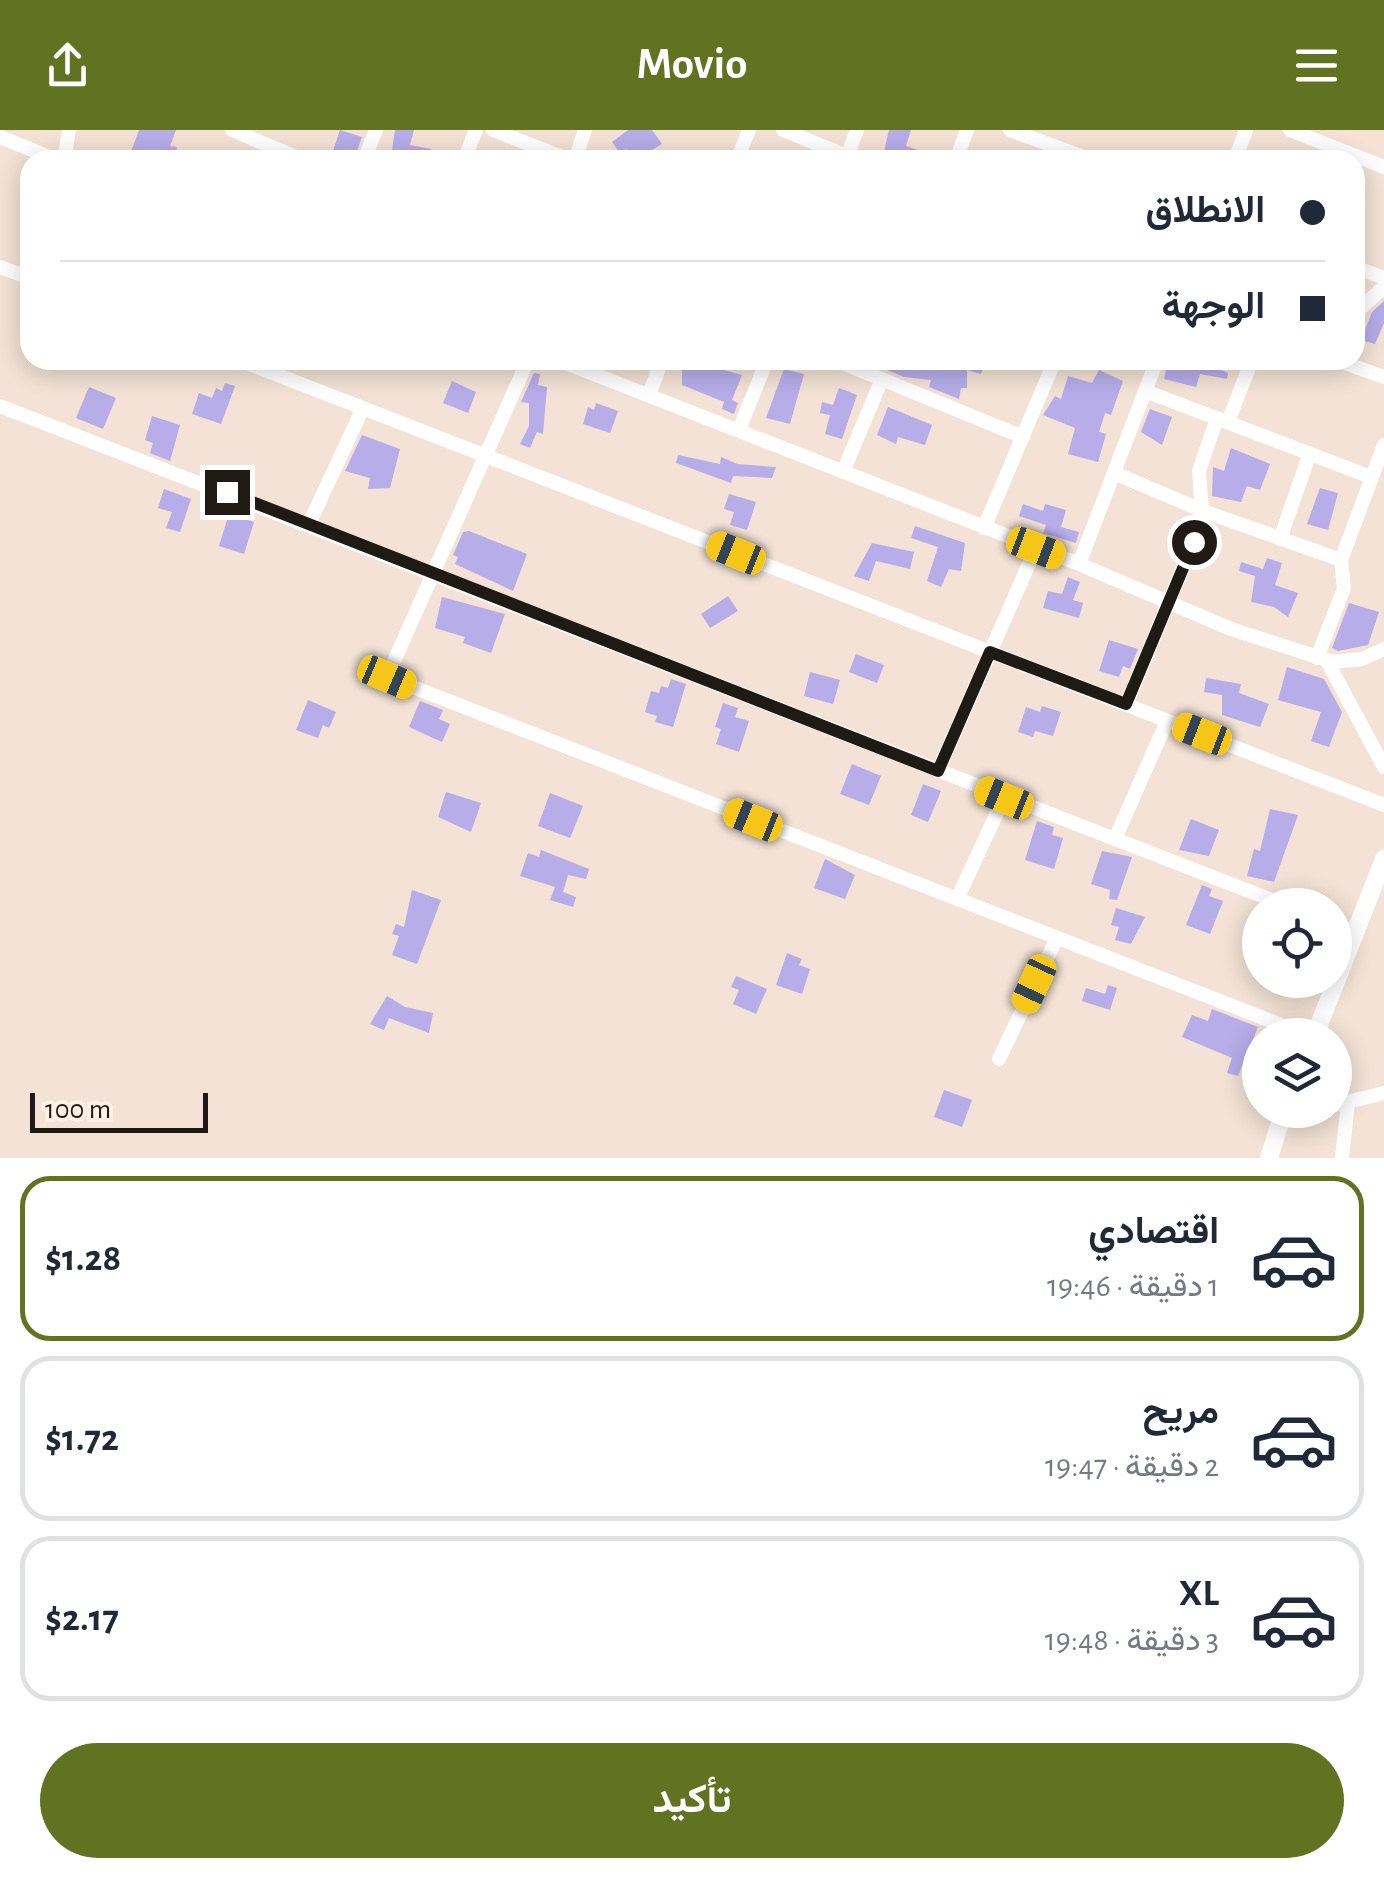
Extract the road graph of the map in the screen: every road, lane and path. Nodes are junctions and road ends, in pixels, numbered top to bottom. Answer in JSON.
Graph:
{"nodes":[{"id":1,"x":232,"y":130,"type":"edge"},
{"id":2,"x":493,"y":130,"type":"edge"},
{"id":3,"x":783,"y":130,"type":"edge"},
{"id":4,"x":1010,"y":130,"type":"edge"},
{"id":5,"x":1290,"y":130,"type":"edge"},
{"id":6,"x":1042,"y":135,"type":"edge"},
{"id":7,"x":0,"y":137,"type":"edge"},
{"id":8,"x":34,"y":150,"type":"edge"},
{"id":9,"x":279,"y":150,"type":"edge"},
{"id":10,"x":546,"y":150,"type":"edge"},
{"id":11,"x":829,"y":150,"type":"edge"},
{"id":12,"x":1072,"y":150,"type":"edge"},
{"id":13,"x":1325,"y":150,"type":"edge"},
{"id":14,"x":1384,"y":286,"type":"edge"},
{"id":15,"x":1365,"y":304,"type":"edge"},
{"id":16,"x":265,"y":370,"type":"edge"},
{"id":17,"x":524,"y":370,"type":"edge"},
{"id":18,"x":584,"y":370,"type":"edge"},
{"id":19,"x":659,"y":370,"type":"edge"},
{"id":20,"x":763,"y":370,"type":"edge"},
{"id":21,"x":860,"y":370,"type":"edge"},
{"id":22,"x":1051,"y":370,"type":"edge"},
{"id":23,"x":1154,"y":370,"type":"edge"},
{"id":24,"x":1247,"y":370,"type":"edge"},
{"id":25,"x":882,"y":379,"type":"junction"},
{"id":26,"x":1145,"y":391,"type":"junction"},
{"id":27,"x":650,"y":395,"type":"junction"},
{"id":28,"x":0,"y":406,"type":"edge"},
{"id":29,"x":363,"y":408,"type":"junction"},
{"id":30,"x":1222,"y":420,"type":"junction"},
{"id":31,"x":739,"y":430,"type":"junction"},
{"id":32,"x":1023,"y":437,"type":"junction"},
{"id":33,"x":1384,"y":445,"type":"edge"},
{"id":34,"x":1310,"y":453,"type":"junction"},
{"id":35,"x":486,"y":456,"type":"junction"},
{"id":36,"x":844,"y":472,"type":"junction"},
{"id":37,"x":1114,"y":473,"type":"junction"},
{"id":38,"x":1372,"y":478,"type":"junction"},
{"id":39,"x":1204,"y":512,"type":"junction"},
{"id":40,"x":309,"y":524,"type":"junction"},
{"id":41,"x":984,"y":528,"type":"junction"},
{"id":42,"x":1280,"y":539,"type":"junction"},
{"id":43,"x":1036,"y":548,"type":"junction"},
{"id":44,"x":1341,"y":560,"type":"junction"},
{"id":45,"x":1078,"y":564,"type":"junction"},
{"id":46,"x":433,"y":573,"type":"junction"},
{"id":47,"x":1169,"y":602,"type":"junction"},
{"id":48,"x":1384,"y":649,"type":"edge"},
{"id":49,"x":990,"y":652,"type":"junction"},
{"id":50,"x":1322,"y":659,"type":"junction"},
{"id":51,"x":1126,"y":704,"type":"junction"},
{"id":52,"x":1167,"y":721,"type":"junction"},
{"id":53,"x":1384,"y":767,"type":"edge"},
{"id":54,"x":938,"y":771,"type":"junction"},
{"id":55,"x":1004,"y":798,"type":"junction"},
{"id":56,"x":1384,"y":805,"type":"edge"},
{"id":57,"x":1115,"y":839,"type":"junction"},
{"id":58,"x":1384,"y":859,"type":"edge"},
{"id":59,"x":1242,"y":888,"type":"edge"},
{"id":60,"x":958,"y":899,"type":"junction"},
{"id":61,"x":1352,"y":930,"type":"edge"},
{"id":62,"x":1356,"y":932,"type":"junction"},
{"id":63,"x":1056,"y":938,"type":"junction"},
{"id":64,"x":1263,"y":1018,"type":"edge"},
{"id":65,"x":1322,"y":1018,"type":"edge"},
{"id":66,"x":1000,"y":1059,"type":"dead end"},
{"id":67,"x":1384,"y":1092,"type":"edge"},
{"id":68,"x":1352,"y":1101,"type":"edge"},
{"id":69,"x":1282,"y":1128,"type":"edge"},
{"id":70,"x":1341,"y":1128,"type":"edge"},
{"id":71,"x":1269,"y":1158,"type":"edge"},
{"id":72,"x":1342,"y":1158,"type":"edge"}],
"edges":[{"from":1,"to":9,"type":"street"},
{"from":2,"to":10,"type":"street"},
{"from":3,"to":11,"type":"street"},
{"from":4,"to":6,"type":"street"},
{"from":5,"to":13,"type":"street"},
{"from":6,"to":12,"type":"street"},
{"from":7,"to":8,"type":"street"},
{"from":14,"to":15,"type":"street"},
{"from":16,"to":29,"type":"street"},
{"from":17,"to":35,"type":"street"},
{"from":18,"to":27,"type":"street"},
{"from":19,"to":27,"type":"street"},
{"from":20,"to":31,"type":"street"},
{"from":21,"to":25,"type":"street"},
{"from":22,"to":32,"type":"street"},
{"from":23,"to":26,"type":"street"},
{"from":24,"to":30,"type":"street"},
{"from":25,"to":32,"type":"street"},
{"from":25,"to":36,"type":"street"},
{"from":26,"to":30,"type":"street"},
{"from":26,"to":37,"type":"street"},
{"from":27,"to":31,"type":"street"},
{"from":28,"to":40,"type":"street"},
{"from":29,"to":35,"type":"street"},
{"from":29,"to":40,"type":"street"},
{"from":30,"to":34,"type":"street"},
{"from":30,"to":39,"type":"street"},
{"from":31,"to":36,"type":"street"},
{"from":32,"to":41,"type":"street"},
{"from":33,"to":38,"type":"street"},
{"from":34,"to":38,"type":"street"},
{"from":34,"to":42,"type":"street"},
{"from":35,"to":46,"type":"street"},
{"from":35,"to":49,"type":"street"},
{"from":36,"to":41,"type":"street"},
{"from":37,"to":39,"type":"street"},
{"from":37,"to":45,"type":"street"},
{"from":38,"to":44,"type":"street"},
{"from":39,"to":42,"type":"street"},
{"from":39,"to":47,"type":"street"},
{"from":40,"to":46,"type":"street"},
{"from":41,"to":43,"type":"street"},
{"from":42,"to":44,"type":"street"},
{"from":43,"to":45,"type":"street"},
{"from":43,"to":49,"type":"street"},
{"from":44,"to":50,"type":"street"},
{"from":45,"to":47,"type":"street"},
{"from":46,"to":54,"type":"street"},
{"from":46,"to":60,"type":"street"},
{"from":47,"to":50,"type":"street"},
{"from":47,"to":51,"type":"street"},
{"from":48,"to":50,"type":"street"},
{"from":49,"to":51,"type":"street"},
{"from":49,"to":54,"type":"street"},
{"from":50,"to":53,"type":"street"},
{"from":51,"to":52,"type":"street"},
{"from":52,"to":56,"type":"street"},
{"from":52,"to":57,"type":"street"},
{"from":54,"to":55,"type":"street"},
{"from":55,"to":57,"type":"street"},
{"from":55,"to":60,"type":"street"},
{"from":57,"to":59,"type":"street"},
{"from":58,"to":62,"type":"street"},
{"from":60,"to":63,"type":"street"},
{"from":61,"to":62,"type":"street"},
{"from":62,"to":65,"type":"street"},
{"from":63,"to":64,"type":"street"},
{"from":63,"to":66,"type":"street"},
{"from":67,"to":68,"type":"street"},
{"from":69,"to":71,"type":"street"},
{"from":70,"to":72,"type":"street"}]}
